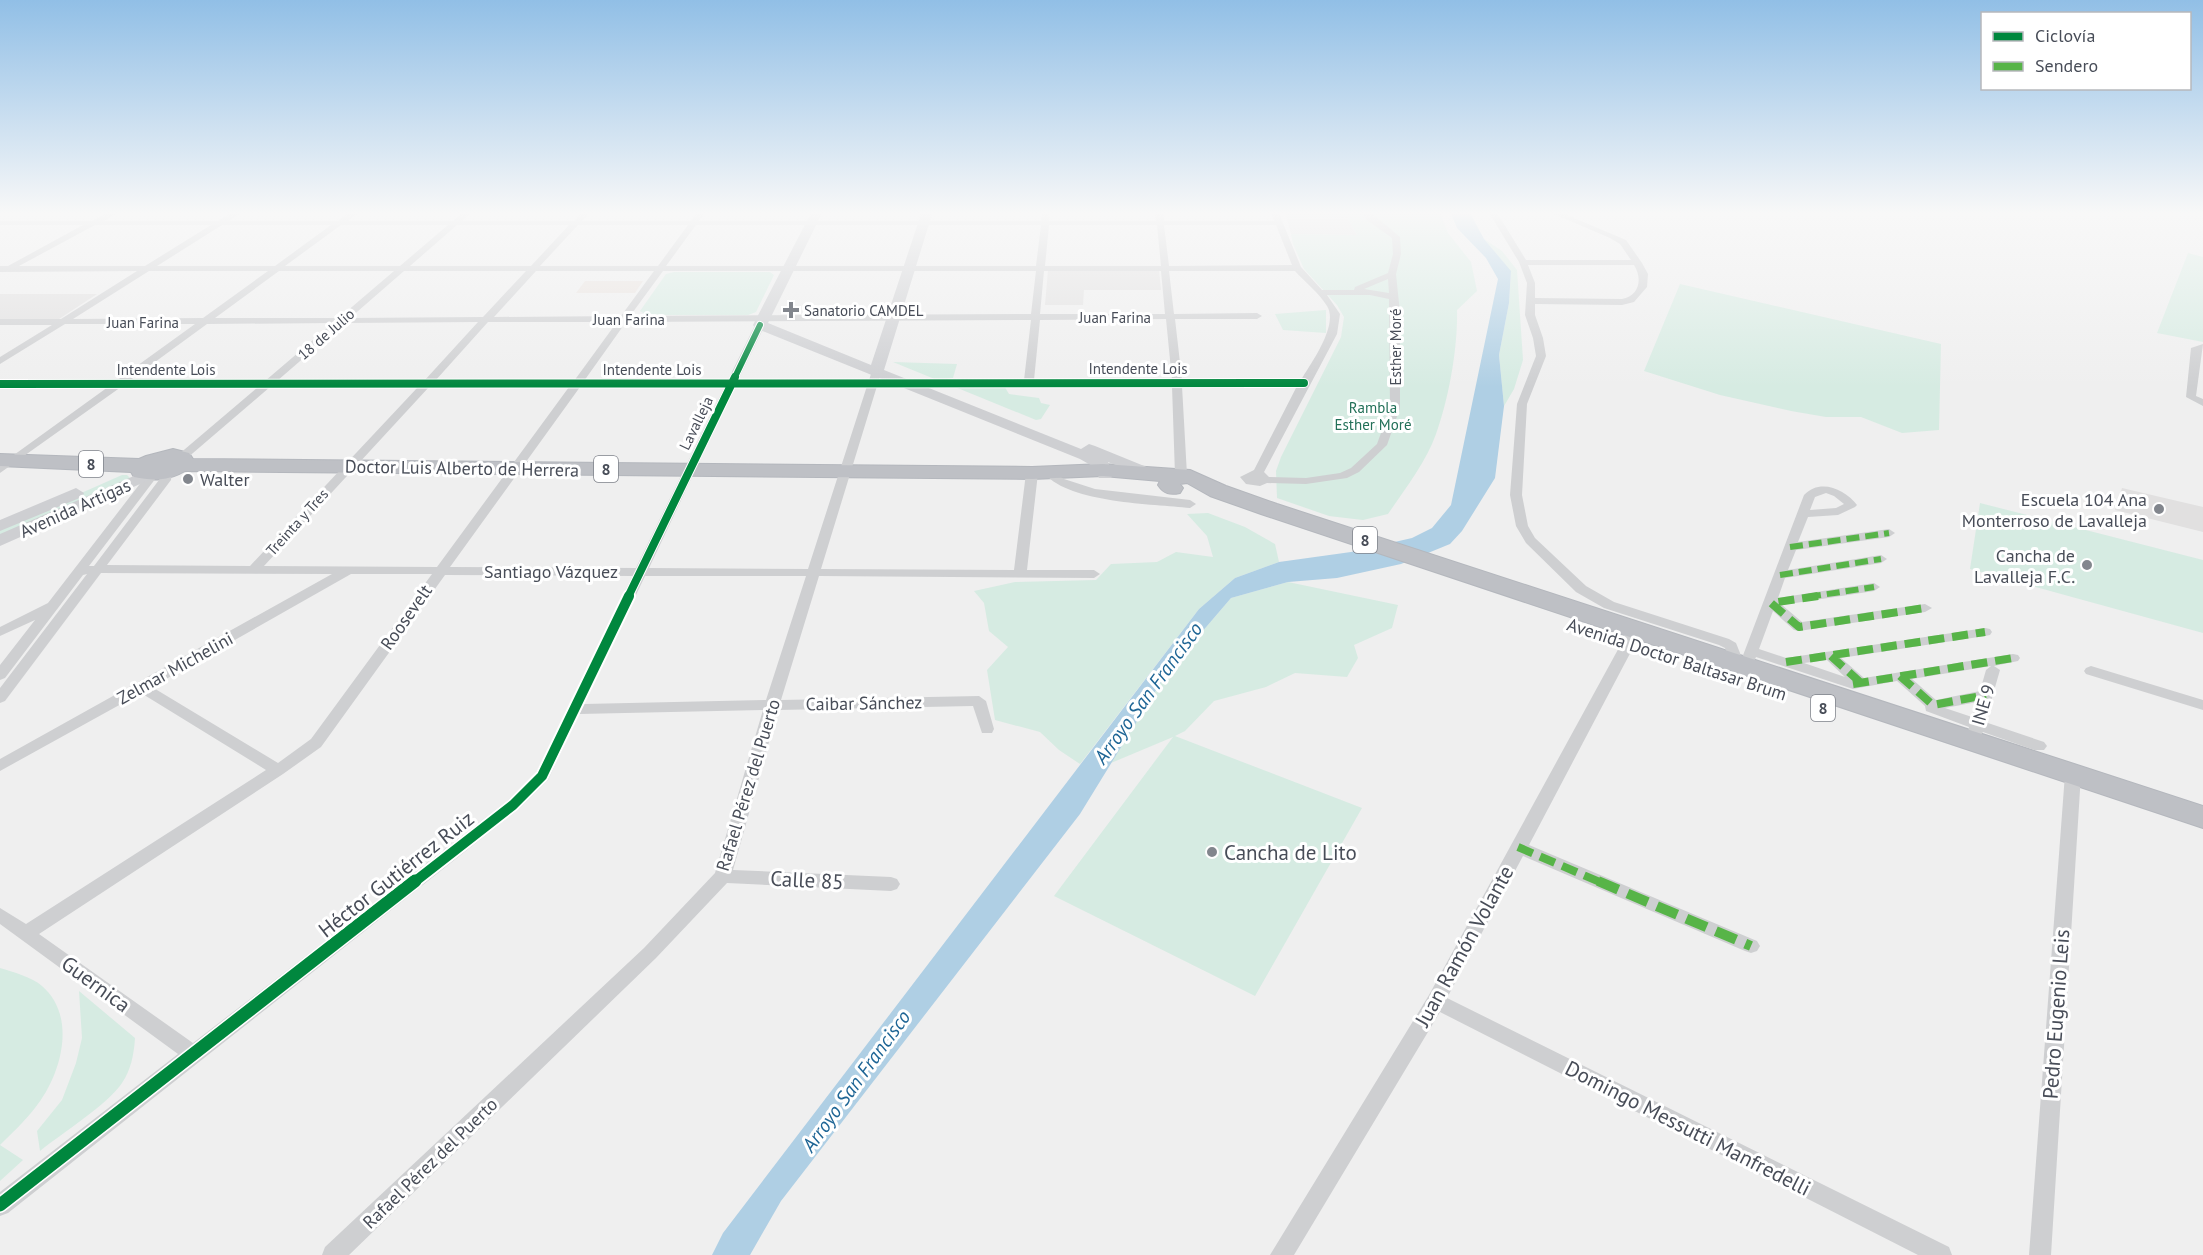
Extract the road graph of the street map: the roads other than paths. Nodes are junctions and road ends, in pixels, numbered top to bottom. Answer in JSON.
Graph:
{"nodes":[{"id":1,"x":144,"y":270,"type":"edge"},
{"id":2,"x":273,"y":270,"type":"edge"},
{"id":3,"x":399,"y":270,"type":"edge"},
{"id":4,"x":532,"y":270,"type":"edge"},
{"id":5,"x":659,"y":270,"type":"edge"},
{"id":6,"x":788,"y":270,"type":"edge"},
{"id":7,"x":910,"y":270,"type":"edge"},
{"id":8,"x":1040,"y":270,"type":"edge"},
{"id":9,"x":1165,"y":270,"type":"edge"},
{"id":10,"x":1298,"y":270,"type":"edge"},
{"id":11,"x":1393,"y":270,"type":"edge"},
{"id":12,"x":1526,"y":270,"type":"edge"},
{"id":13,"x":1642,"y":270,"type":"edge"},
{"id":14,"x":1392,"y":274,"type":"junction"},
{"id":15,"x":1347,"y":291,"type":"junction"},
{"id":16,"x":1320,"y":293,"type":"junction"},
{"id":17,"x":1394,"y":297,"type":"junction"},
{"id":18,"x":1531,"y":301,"type":"junction"},
{"id":19,"x":1257,"y":316,"type":"dead end"},
{"id":20,"x":1036,"y":317,"type":"junction"},
{"id":21,"x":1170,"y":317,"type":"junction"},
{"id":22,"x":893,"y":318,"type":"junction"},
{"id":23,"x":626,"y":319,"type":"junction"},
{"id":24,"x":485,"y":320,"type":"junction"},
{"id":25,"x":204,"y":321,"type":"junction"},
{"id":26,"x":341,"y":321,"type":"junction"},
{"id":27,"x":0,"y":322,"type":"edge"},
{"id":28,"x":62,"y":322,"type":"junction"},
{"id":29,"x":762,"y":322,"type":"junction"},
{"id":30,"x":2203,"y":347,"type":"edge"},
{"id":31,"x":0,"y":361,"type":"edge"},
{"id":32,"x":876,"y":373,"type":"junction"},
{"id":33,"x":903,"y":383,"type":"junction"},
{"id":34,"x":924,"y":383,"type":"junction"},
{"id":35,"x":1029,"y":383,"type":"junction"},
{"id":36,"x":1177,"y":383,"type":"junction"},
{"id":37,"x":1304,"y":383,"type":"junction"},
{"id":38,"x":0,"y":384,"type":"edge"},
{"id":39,"x":116,"y":384,"type":"junction"},
{"id":40,"x":267,"y":384,"type":"junction"},
{"id":41,"x":425,"y":384,"type":"junction"},
{"id":42,"x":574,"y":384,"type":"junction"},
{"id":43,"x":732,"y":384,"type":"junction"},
{"id":44,"x":2203,"y":403,"type":"edge"},
{"id":45,"x":1061,"y":442,"type":"junction"},
{"id":46,"x":4,"y":464,"type":"edge"},
{"id":47,"x":160,"y":467,"type":"junction"},
{"id":48,"x":347,"y":467,"type":"junction"},
{"id":49,"x":514,"y":468,"type":"junction"},
{"id":50,"x":689,"y":470,"type":"junction"},
{"id":51,"x":846,"y":471,"type":"junction"},
{"id":52,"x":1041,"y":473,"type":"junction"},
{"id":53,"x":1104,"y":473,"type":"junction"},
{"id":54,"x":1148,"y":473,"type":"junction"},
{"id":55,"x":1185,"y":486,"type":"junction"},
{"id":56,"x":1803,"y":514,"type":"dead end"},
{"id":57,"x":0,"y":526,"type":"edge"},
{"id":58,"x":1889,"y":533,"type":"dead end"},
{"id":59,"x":0,"y":541,"type":"edge"},
{"id":60,"x":1790,"y":547,"type":"junction"},
{"id":61,"x":1881,"y":559,"type":"dead end"},
{"id":62,"x":97,"y":569,"type":"junction"},
{"id":63,"x":81,"y":570,"type":"junction"},
{"id":64,"x":253,"y":570,"type":"junction"},
{"id":65,"x":349,"y":570,"type":"junction"},
{"id":66,"x":438,"y":571,"type":"junction"},
{"id":67,"x":642,"y":572,"type":"junction"},
{"id":68,"x":814,"y":572,"type":"junction"},
{"id":69,"x":1020,"y":573,"type":"junction"},
{"id":70,"x":1095,"y":574,"type":"dead end"},
{"id":71,"x":1780,"y":575,"type":"junction"},
{"id":72,"x":1874,"y":587,"type":"dead end"},
{"id":73,"x":71,"y":603,"type":"junction"},
{"id":74,"x":1770,"y":603,"type":"junction"},
{"id":75,"x":55,"y":605,"type":"junction"},
{"id":76,"x":1925,"y":608,"type":"dead end"},
{"id":77,"x":0,"y":632,"type":"edge"},
{"id":78,"x":1984,"y":632,"type":"dead end"},
{"id":79,"x":1631,"y":636,"type":"junction"},
{"id":80,"x":1831,"y":656,"type":"junction"},
{"id":81,"x":2013,"y":658,"type":"dead end"},
{"id":82,"x":1744,"y":659,"type":"junction"},
{"id":83,"x":1786,"y":662,"type":"junction"},
{"id":84,"x":1993,"y":670,"type":"dead end"},
{"id":85,"x":2091,"y":671,"type":"dead end"},
{"id":86,"x":0,"y":675,"type":"edge"},
{"id":87,"x":1900,"y":676,"type":"junction"},
{"id":88,"x":1857,"y":683,"type":"junction"},
{"id":89,"x":141,"y":687,"type":"junction"},
{"id":90,"x":1986,"y":695,"type":"junction"},
{"id":91,"x":0,"y":698,"type":"edge"},
{"id":92,"x":772,"y":705,"type":"junction"},
{"id":93,"x":2203,"y":705,"type":"edge"},
{"id":94,"x":1932,"y":706,"type":"junction"},
{"id":95,"x":575,"y":709,"type":"junction"},
{"id":96,"x":987,"y":729,"type":"dead end"},
{"id":97,"x":1976,"y":731,"type":"junction"},
{"id":98,"x":2039,"y":746,"type":"dead end"},
{"id":99,"x":0,"y":766,"type":"edge"},
{"id":100,"x":278,"y":770,"type":"junction"},
{"id":101,"x":2072,"y":781,"type":"junction"},
{"id":102,"x":2203,"y":817,"type":"edge"},
{"id":103,"x":2203,"y":834,"type":"edge"},
{"id":104,"x":1518,"y":847,"type":"junction"},
{"id":105,"x":723,"y":876,"type":"junction"},
{"id":106,"x":891,"y":884,"type":"dead end"},
{"id":107,"x":0,"y":915,"type":"edge"},
{"id":108,"x":26,"y":933,"type":"junction"},
{"id":109,"x":1751,"y":946,"type":"dead end"},
{"id":110,"x":1436,"y":1001,"type":"junction"},
{"id":111,"x":193,"y":1054,"type":"junction"},
{"id":112,"x":0,"y":1205,"type":"edge"},
{"id":113,"x":333,"y":1255,"type":"edge"},
{"id":114,"x":1281,"y":1255,"type":"edge"},
{"id":115,"x":1941,"y":1255,"type":"edge"},
{"id":116,"x":2040,"y":1255,"type":"edge"}],
"edges":[{"from":1,"to":28,"type":"street"},
{"from":2,"to":25,"type":"street"},
{"from":3,"to":26,"type":"street","name":"18 de Julio"},
{"from":4,"to":24,"type":"street","name":"Treinta y Tres"},
{"from":5,"to":23,"type":"street","name":"Roosevelt"},
{"from":6,"to":29,"type":"main road","name":"Lavalleja"},
{"from":7,"to":22,"type":"main road","name":"Rafael Pérez del Puerto"},
{"from":8,"to":20,"type":"street"},
{"from":9,"to":21,"type":"street"},
{"from":10,"to":16,"type":"street","name":"Esther Moré"},
{"from":11,"to":14,"type":"street","name":"Esther Moré"},
{"from":12,"to":18,"type":"street"},
{"from":13,"to":18,"type":"street"},
{"from":14,"to":15,"type":"street","name":"Esther Moré"},
{"from":14,"to":17,"type":"street","name":"Esther Moré"},
{"from":15,"to":16,"type":"street","name":"Esther Moré"},
{"from":15,"to":17,"type":"street","name":"Esther Moré"},
{"from":16,"to":37,"type":"street","name":"Esther Moré"},
{"from":17,"to":37,"type":"street","name":"Esther Moré"},
{"from":18,"to":82,"type":"street"},
{"from":19,"to":21,"type":"street","name":"Juan Farina"},
{"from":20,"to":21,"type":"street","name":"Juan Farina"},
{"from":20,"to":22,"type":"street","name":"Juan Farina"},
{"from":20,"to":35,"type":"street"},
{"from":21,"to":36,"type":"street"},
{"from":22,"to":29,"type":"street","name":"Juan Farina"},
{"from":22,"to":32,"type":"main road","name":"Rafael Pérez del Puerto"},
{"from":23,"to":24,"type":"street","name":"Juan Farina"},
{"from":23,"to":29,"type":"street","name":"Juan Farina"},
{"from":23,"to":42,"type":"street","name":"Roosevelt"},
{"from":24,"to":26,"type":"street","name":"Juan Farina"},
{"from":24,"to":41,"type":"street","name":"Treinta y Tres"},
{"from":25,"to":26,"type":"street","name":"Juan Farina"},
{"from":25,"to":28,"type":"street","name":"Juan Farina"},
{"from":25,"to":39,"type":"street"},
{"from":26,"to":40,"type":"street","name":"18 de Julio"},
{"from":27,"to":28,"type":"street","name":"Juan Farina"},
{"from":28,"to":31,"type":"street"},
{"from":29,"to":32,"type":"main road"},
{"from":29,"to":43,"type":"street","name":"Lavalleja"},
{"from":30,"to":44,"type":"street"},
{"from":32,"to":33,"type":"main road"},
{"from":32,"to":34,"type":"main road"},
{"from":32,"to":43,"type":"street","name":"Intendente Lois"},
{"from":32,"to":51,"type":"street","name":"Rafael Pérez del Puerto"},
{"from":33,"to":34,"type":"street","name":"Intendente Lois"},
{"from":33,"to":45,"type":"main road"},
{"from":34,"to":35,"type":"street","name":"Intendente Lois"},
{"from":34,"to":45,"type":"main road"},
{"from":35,"to":36,"type":"street","name":"Intendente Lois"},
{"from":36,"to":37,"type":"street","name":"Intendente Lois"},
{"from":36,"to":55,"type":"street"},
{"from":38,"to":39,"type":"street","name":"Intendente Lois"},
{"from":39,"to":40,"type":"street","name":"Intendente Lois"},
{"from":39,"to":46,"type":"street"},
{"from":40,"to":41,"type":"street","name":"Intendente Lois"},
{"from":40,"to":47,"type":"street","name":"18 de Julio"},
{"from":41,"to":42,"type":"street","name":"Intendente Lois"},
{"from":41,"to":48,"type":"street","name":"Treinta y Tres"},
{"from":42,"to":43,"type":"street","name":"Intendente Lois"},
{"from":42,"to":49,"type":"street","name":"Roosevelt"},
{"from":43,"to":50,"type":"street","name":"Lavalleja"},
{"from":45,"to":53,"type":"main road"},
{"from":45,"to":54,"type":"main road"},
{"from":46,"to":47,"type":"highway","name":"Doctor Luis Alberto de Herrera","number":"8"},
{"from":47,"to":48,"type":"highway","name":"Doctor Luis Alberto de Herrera","number":"8"},
{"from":47,"to":57,"type":"main road","name":"Avenida Artigas"},
{"from":47,"to":59,"type":"main road","name":"Avenida Artigas"},
{"from":47,"to":62,"type":"street"},
{"from":47,"to":63,"type":"street"},
{"from":48,"to":49,"type":"highway","name":"Doctor Luis Alberto de Herrera","number":"8"},
{"from":48,"to":64,"type":"street","name":"Treinta y Tres"},
{"from":49,"to":50,"type":"highway","name":"Doctor Luis Alberto de Herrera","number":"8"},
{"from":49,"to":66,"type":"street","name":"Roosevelt"},
{"from":50,"to":51,"type":"highway","name":"Doctor Luis Alberto de Herrera","number":"8"},
{"from":50,"to":67,"type":"street","name":"Héctor Gutiérrez Ruiz"},
{"from":51,"to":52,"type":"highway","name":"Doctor Luis Alberto de Herrera","number":"8"},
{"from":51,"to":68,"type":"street","name":"Rafael Pérez del Puerto"},
{"from":52,"to":53,"type":"highway","name":"Doctor Luis Alberto de Herrera","number":"8"},
{"from":52,"to":55,"type":"street","name":"Doctor Luis Alberto de Herrera"},
{"from":52,"to":69,"type":"street"},
{"from":53,"to":54,"type":"highway","name":"Doctor Luis Alberto de Herrera","number":"8"},
{"from":53,"to":55,"type":"highway","name":"Doctor Luis Alberto de Herrera","number":"8"},
{"from":54,"to":55,"type":"highway","name":"Doctor Luis Alberto de Herrera","number":"8"},
{"from":55,"to":79,"type":"highway","name":"Avenida Doctor Baltasar Brum","number":"8"},
{"from":56,"to":60,"type":"street"},
{"from":58,"to":60,"type":"street"},
{"from":60,"to":71,"type":"street"},
{"from":61,"to":71,"type":"street"},
{"from":62,"to":63,"type":"street","name":"Santiago Vázquez"},
{"from":62,"to":64,"type":"street","name":"Santiago Vázquez"},
{"from":62,"to":73,"type":"street"},
{"from":63,"to":75,"type":"street"},
{"from":64,"to":65,"type":"street","name":"Santiago Vázquez"},
{"from":65,"to":66,"type":"street","name":"Santiago Vázquez"},
{"from":65,"to":89,"type":"street","name":"Zelmar Michelini"},
{"from":66,"to":67,"type":"street","name":"Santiago Vázquez"},
{"from":66,"to":100,"type":"street","name":"Roosevelt"},
{"from":67,"to":68,"type":"street","name":"Santiago Vázquez"},
{"from":67,"to":95,"type":"street","name":"Héctor Gutiérrez Ruiz"},
{"from":68,"to":69,"type":"street","name":"Santiago Vázquez"},
{"from":68,"to":92,"type":"street","name":"Rafael Pérez del Puerto"},
{"from":69,"to":70,"type":"street","name":"Santiago Vázquez"},
{"from":71,"to":74,"type":"street"},
{"from":72,"to":74,"type":"street"},
{"from":73,"to":75,"type":"street"},
{"from":73,"to":91,"type":"street"},
{"from":74,"to":76,"type":"street"},
{"from":74,"to":82,"type":"street"},
{"from":75,"to":77,"type":"street"},
{"from":75,"to":86,"type":"street"},
{"from":78,"to":80,"type":"street"},
{"from":79,"to":82,"type":"highway","name":"Avenida Doctor Baltasar Brum","number":"8"},
{"from":79,"to":101,"type":"highway","name":"Avenida Doctor Baltasar Brum","number":"8"},
{"from":79,"to":104,"type":"street","name":"Juan Ramón Volante"},
{"from":80,"to":83,"type":"street"},
{"from":80,"to":88,"type":"street"},
{"from":81,"to":87,"type":"street"},
{"from":82,"to":83,"type":"street","name":"Avenida Doctor Baltasar Brum"},
{"from":82,"to":97,"type":"highway","name":"Avenida Doctor Baltasar Brum","number":"8"},
{"from":83,"to":88,"type":"street","name":"Avenida Doctor Baltasar Brum"},
{"from":84,"to":90,"type":"street","name":"INE 9"},
{"from":85,"to":93,"type":"street"},
{"from":87,"to":88,"type":"street"},
{"from":87,"to":94,"type":"street"},
{"from":89,"to":99,"type":"street","name":"Zelmar Michelini"},
{"from":89,"to":100,"type":"street"},
{"from":90,"to":94,"type":"street"},
{"from":90,"to":97,"type":"street","name":"INE 9"},
{"from":92,"to":95,"type":"street","name":"Caibar Sánchez"},
{"from":92,"to":96,"type":"street","name":"Caibar Sánchez"},
{"from":92,"to":105,"type":"street","name":"Rafael Pérez del Puerto"},
{"from":94,"to":97,"type":"street","name":"Avenida Doctor Baltasar Brum"},
{"from":95,"to":111,"type":"street","name":"Héctor Gutiérrez Ruiz"},
{"from":97,"to":98,"type":"street","name":"Avenida Doctor Baltasar Brum"},
{"from":97,"to":101,"type":"highway","name":"Avenida Doctor Baltasar Brum","number":"8"},
{"from":100,"to":108,"type":"street","name":"Roosevelt"},
{"from":101,"to":102,"type":"highway","name":"Avenida Doctor Baltasar Brum","number":"8"},
{"from":101,"to":103,"type":"highway","name":"Avenida Doctor Baltasar Brum","number":"8"},
{"from":101,"to":116,"type":"street","name":"Pedro Eugenio Leis"},
{"from":104,"to":109,"type":"street"},
{"from":104,"to":110,"type":"street","name":"Juan Ramón Volante"},
{"from":105,"to":106,"type":"street","name":"Calle 85"},
{"from":105,"to":113,"type":"street","name":"Rafael Pérez del Puerto"},
{"from":107,"to":108,"type":"street","name":"Guernica"},
{"from":108,"to":111,"type":"street","name":"Guernica"},
{"from":110,"to":114,"type":"street","name":"Juan Ramón Volante"},
{"from":110,"to":115,"type":"street","name":"Domingo Messutti Manfredelli"},
{"from":111,"to":112,"type":"street","name":"Héctor Gutiérrez Ruiz"}]}
